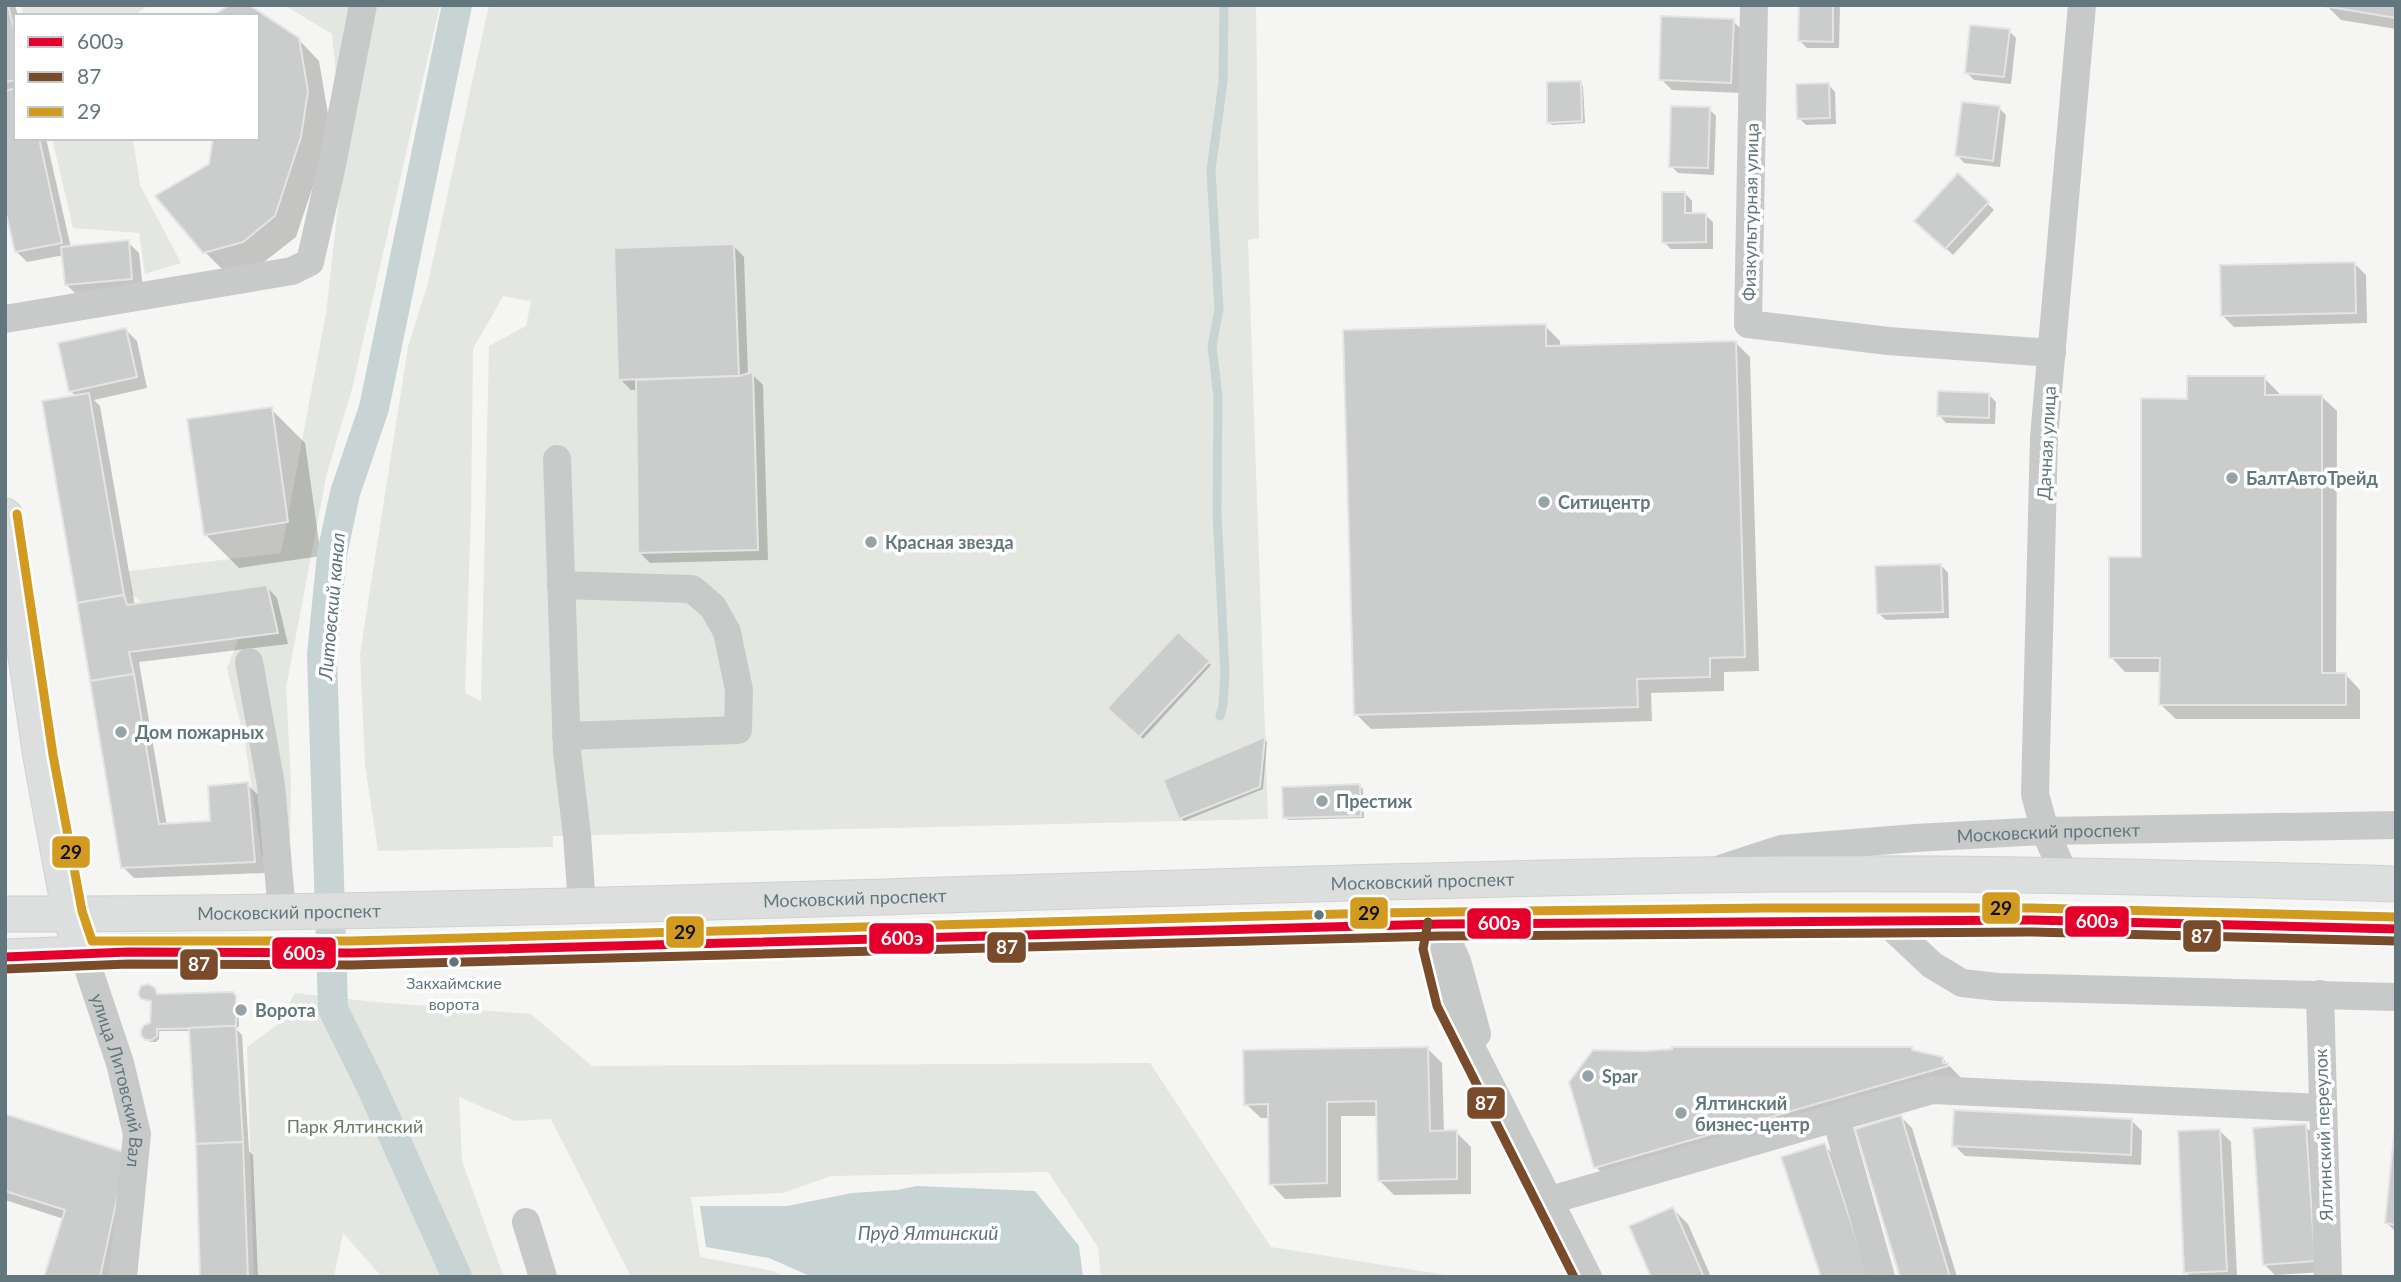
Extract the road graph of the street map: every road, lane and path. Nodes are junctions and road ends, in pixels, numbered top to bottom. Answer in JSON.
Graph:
{"nodes":[{"id":1,"x":363,"y":5,"type":"edge"},
{"id":2,"x":1754,"y":5,"type":"edge"},
{"id":3,"x":2082,"y":5,"type":"edge"},
{"id":4,"x":5,"y":319,"type":"edge"},
{"id":5,"x":2052,"y":353,"type":"junction"},
{"id":6,"x":557,"y":459,"type":"dead end"},
{"id":7,"x":5,"y":518,"type":"edge"},
{"id":8,"x":561,"y":585,"type":"junction"},
{"id":9,"x":249,"y":662,"type":"dead end"},
{"id":10,"x":566,"y":736,"type":"junction"},
{"id":11,"x":2396,"y":825,"type":"edge"},
{"id":12,"x":2045,"y":831,"type":"junction"},
{"id":13,"x":1705,"y":874,"type":"junction"},
{"id":14,"x":2065,"y":876,"type":"junction"},
{"id":15,"x":2396,"y":884,"type":"edge"},
{"id":16,"x":582,"y":905,"type":"junction"},
{"id":17,"x":297,"y":913,"type":"junction"},
{"id":18,"x":5,"y":914,"type":"edge"},
{"id":19,"x":70,"y":914,"type":"junction"},
{"id":20,"x":1884,"y":919,"type":"junction"},
{"id":21,"x":1440,"y":924,"type":"junction"},
{"id":22,"x":2396,"y":929,"type":"edge"},
{"id":23,"x":83,"y":953,"type":"junction"},
{"id":24,"x":5,"y":957,"type":"edge"},
{"id":25,"x":2320,"y":994,"type":"junction"},
{"id":26,"x":2396,"y":997,"type":"edge"},
{"id":27,"x":2322,"y":1108,"type":"junction"},
{"id":28,"x":1836,"y":1118,"type":"junction"},
{"id":29,"x":1548,"y":1200,"type":"junction"},
{"id":30,"x":526,"y":1222,"type":"dead end"},
{"id":31,"x":123,"y":1277,"type":"edge"},
{"id":32,"x":543,"y":1277,"type":"edge"},
{"id":33,"x":1588,"y":1277,"type":"edge"},
{"id":34,"x":1881,"y":1277,"type":"edge"},
{"id":35,"x":2328,"y":1277,"type":"edge"}],
"edges":[{"from":1,"to":4,"type":"street"},
{"from":2,"to":5,"type":"street","name":"Физкультурная улица"},
{"from":3,"to":5,"type":"street","name":"Дачная улица"},
{"from":5,"to":12,"type":"street","name":"Дачная улица"},
{"from":6,"to":8,"type":"street"},
{"from":7,"to":19,"type":"main road","name":"улица Литовский Вал"},
{"from":8,"to":10,"type":"street"},
{"from":8,"to":10,"type":"street"},
{"from":9,"to":17,"type":"street"},
{"from":10,"to":16,"type":"street"},
{"from":11,"to":12,"type":"street","name":"Московский проспект"},
{"from":12,"to":13,"type":"street","name":"Московский проспект"},
{"from":12,"to":14,"type":"street","name":"Дачная улица"},
{"from":13,"to":14,"type":"main road","name":"Московский проспект"},
{"from":13,"to":16,"type":"main road","name":"Московский проспект"},
{"from":14,"to":15,"type":"main road","name":"Московский проспект"},
{"from":16,"to":17,"type":"main road","name":"Московский проспект"},
{"from":17,"to":19,"type":"main road","name":"Московский проспект"},
{"from":18,"to":19,"type":"main road","name":"Московский проспект"},
{"from":19,"to":23,"type":"main road","name":"улица Литовский Вал"},
{"from":20,"to":21,"type":"main road"},
{"from":20,"to":22,"type":"main road"},
{"from":20,"to":25,"type":"street"},
{"from":21,"to":23,"type":"main road"},
{"from":21,"to":29,"type":"street"},
{"from":23,"to":24,"type":"main road"},
{"from":23,"to":31,"type":"street","name":"улица Литовский Вал"},
{"from":25,"to":26,"type":"street"},
{"from":25,"to":27,"type":"street","name":"Ялтинский переулок"},
{"from":27,"to":28,"type":"street"},
{"from":27,"to":35,"type":"street","name":"Ялтинский переулок"},
{"from":28,"to":29,"type":"street"},
{"from":28,"to":34,"type":"street"},
{"from":29,"to":33,"type":"street"},
{"from":30,"to":32,"type":"street"}]}
